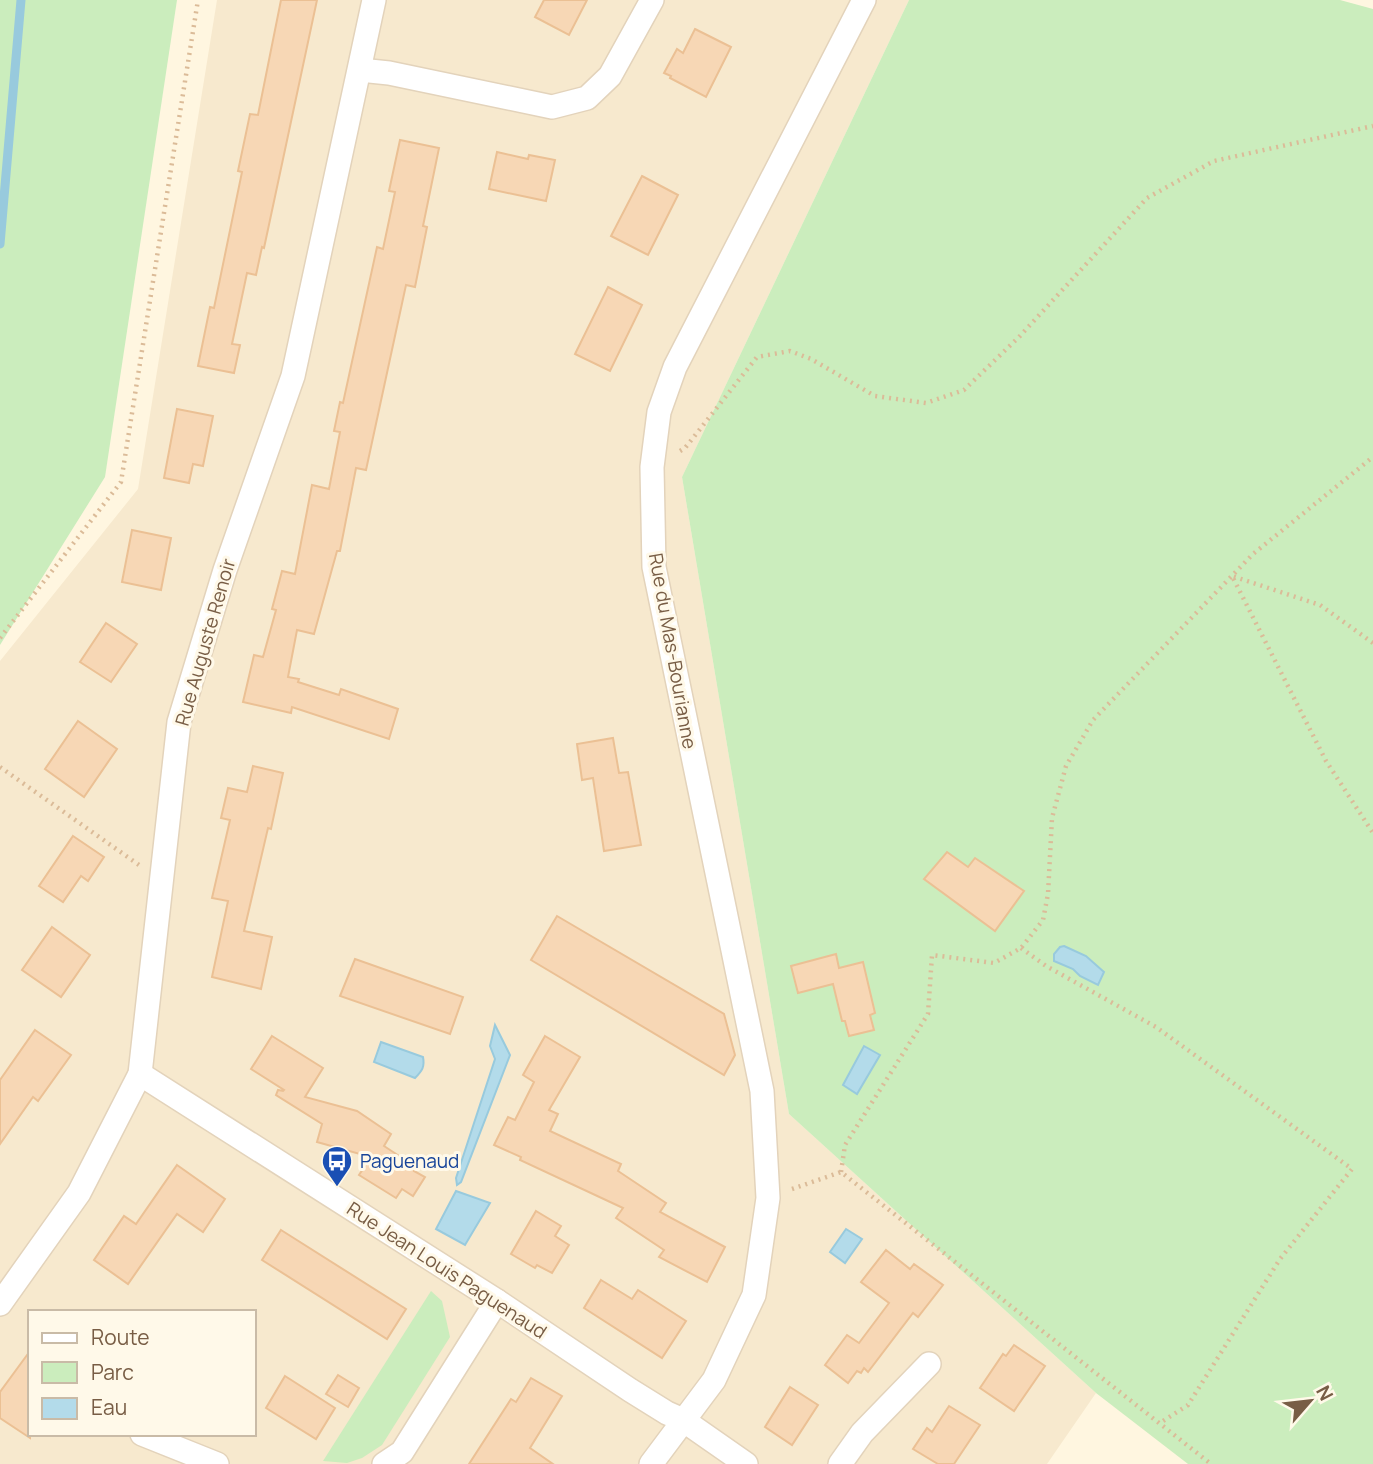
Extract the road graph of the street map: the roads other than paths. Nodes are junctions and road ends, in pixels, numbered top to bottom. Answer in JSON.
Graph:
{"nodes":[{"id":1,"x":374,"y":0,"type":"edge"},
{"id":2,"x":652,"y":0,"type":"edge"},
{"id":3,"x":864,"y":0,"type":"edge"},
{"id":4,"x":360,"y":70,"type":"junction"},
{"id":5,"x":140,"y":1074,"type":"junction"},
{"id":6,"x":497,"y":1301,"type":"junction"},
{"id":7,"x":0,"y":1304,"type":"edge"},
{"id":8,"x":929,"y":1364,"type":"dead end"},
{"id":9,"x":683,"y":1420,"type":"junction"},
{"id":10,"x":147,"y":1436,"type":"edge"},
{"id":11,"x":217,"y":1464,"type":"edge"},
{"id":12,"x":384,"y":1464,"type":"edge"},
{"id":13,"x":652,"y":1464,"type":"edge"},
{"id":14,"x":746,"y":1464,"type":"edge"},
{"id":15,"x":840,"y":1464,"type":"edge"}],
"edges":[{"from":1,"to":4,"type":"street","name":"Rue Auguste Renoir"},
{"from":2,"to":4,"type":"street"},
{"from":3,"to":9,"type":"street","name":"Rue du Mas-Bourianne"},
{"from":4,"to":5,"type":"street","name":"Rue Auguste Renoir"},
{"from":5,"to":6,"type":"street","name":"Rue Jean Louis Paguenaud"},
{"from":5,"to":7,"type":"street","name":"Rue Auguste Renoir"},
{"from":6,"to":9,"type":"street","name":"Rue Jean Louis Paguenaud"},
{"from":6,"to":12,"type":"street"},
{"from":8,"to":15,"type":"street"},
{"from":9,"to":13,"type":"street","name":"Rue du Mas-Bourianne"},
{"from":9,"to":14,"type":"street","name":"Rue Jean Louis Paguenaud"},
{"from":10,"to":11,"type":"street"}]}
